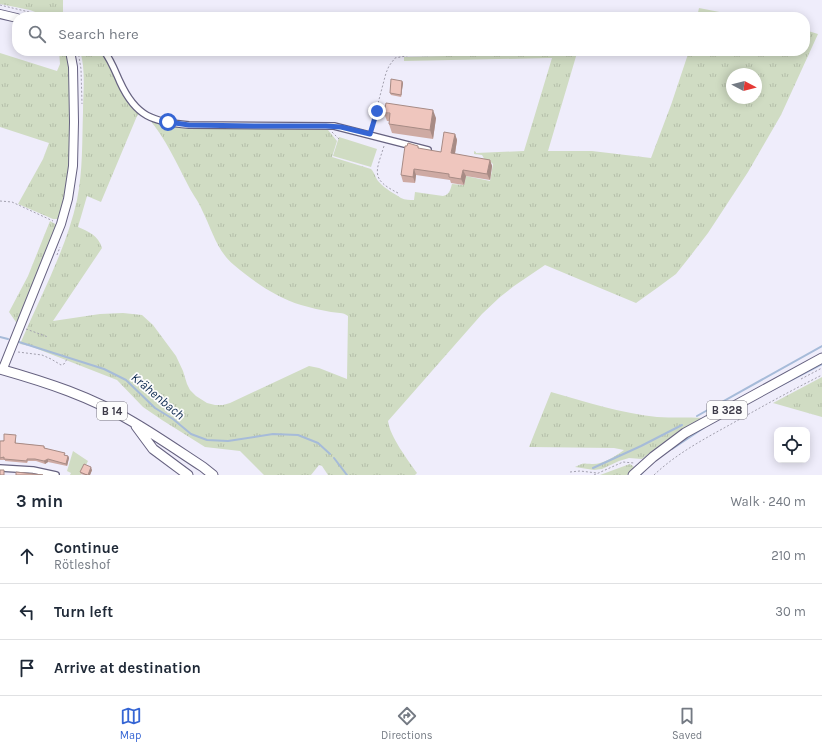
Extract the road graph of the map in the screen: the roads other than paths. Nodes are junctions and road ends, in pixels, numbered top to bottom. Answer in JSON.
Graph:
{"nodes":[{"id":1,"x":0,"y":14,"type":"edge"},
{"id":2,"x":12,"y":17,"type":"edge"},
{"id":3,"x":71,"y":56,"type":"edge"},
{"id":4,"x":107,"y":56,"type":"edge"},
{"id":5,"x":428,"y":150,"type":"edge"},
{"id":6,"x":822,"y":358,"type":"edge"},
{"id":7,"x":2,"y":367,"type":"edge"},
{"id":8,"x":133,"y":422,"type":"junction"},
{"id":9,"x":0,"y":468,"type":"edge"},
{"id":10,"x":56,"y":475,"type":"edge"},
{"id":11,"x":188,"y":475,"type":"edge"},
{"id":12,"x":213,"y":475,"type":"edge"},
{"id":13,"x":633,"y":475,"type":"edge"}],
"edges":[{"from":1,"to":2,"type":"street"},
{"from":3,"to":7,"type":"street"},
{"from":4,"to":5,"type":"street"},
{"from":6,"to":13,"type":"main road","number":"B 328"},
{"from":7,"to":8,"type":"main road","number":"B 14"},
{"from":8,"to":11,"type":"main road","number":"B 14"},
{"from":8,"to":12,"type":"main road","number":"B 14"},
{"from":9,"to":10,"type":"street"}]}
